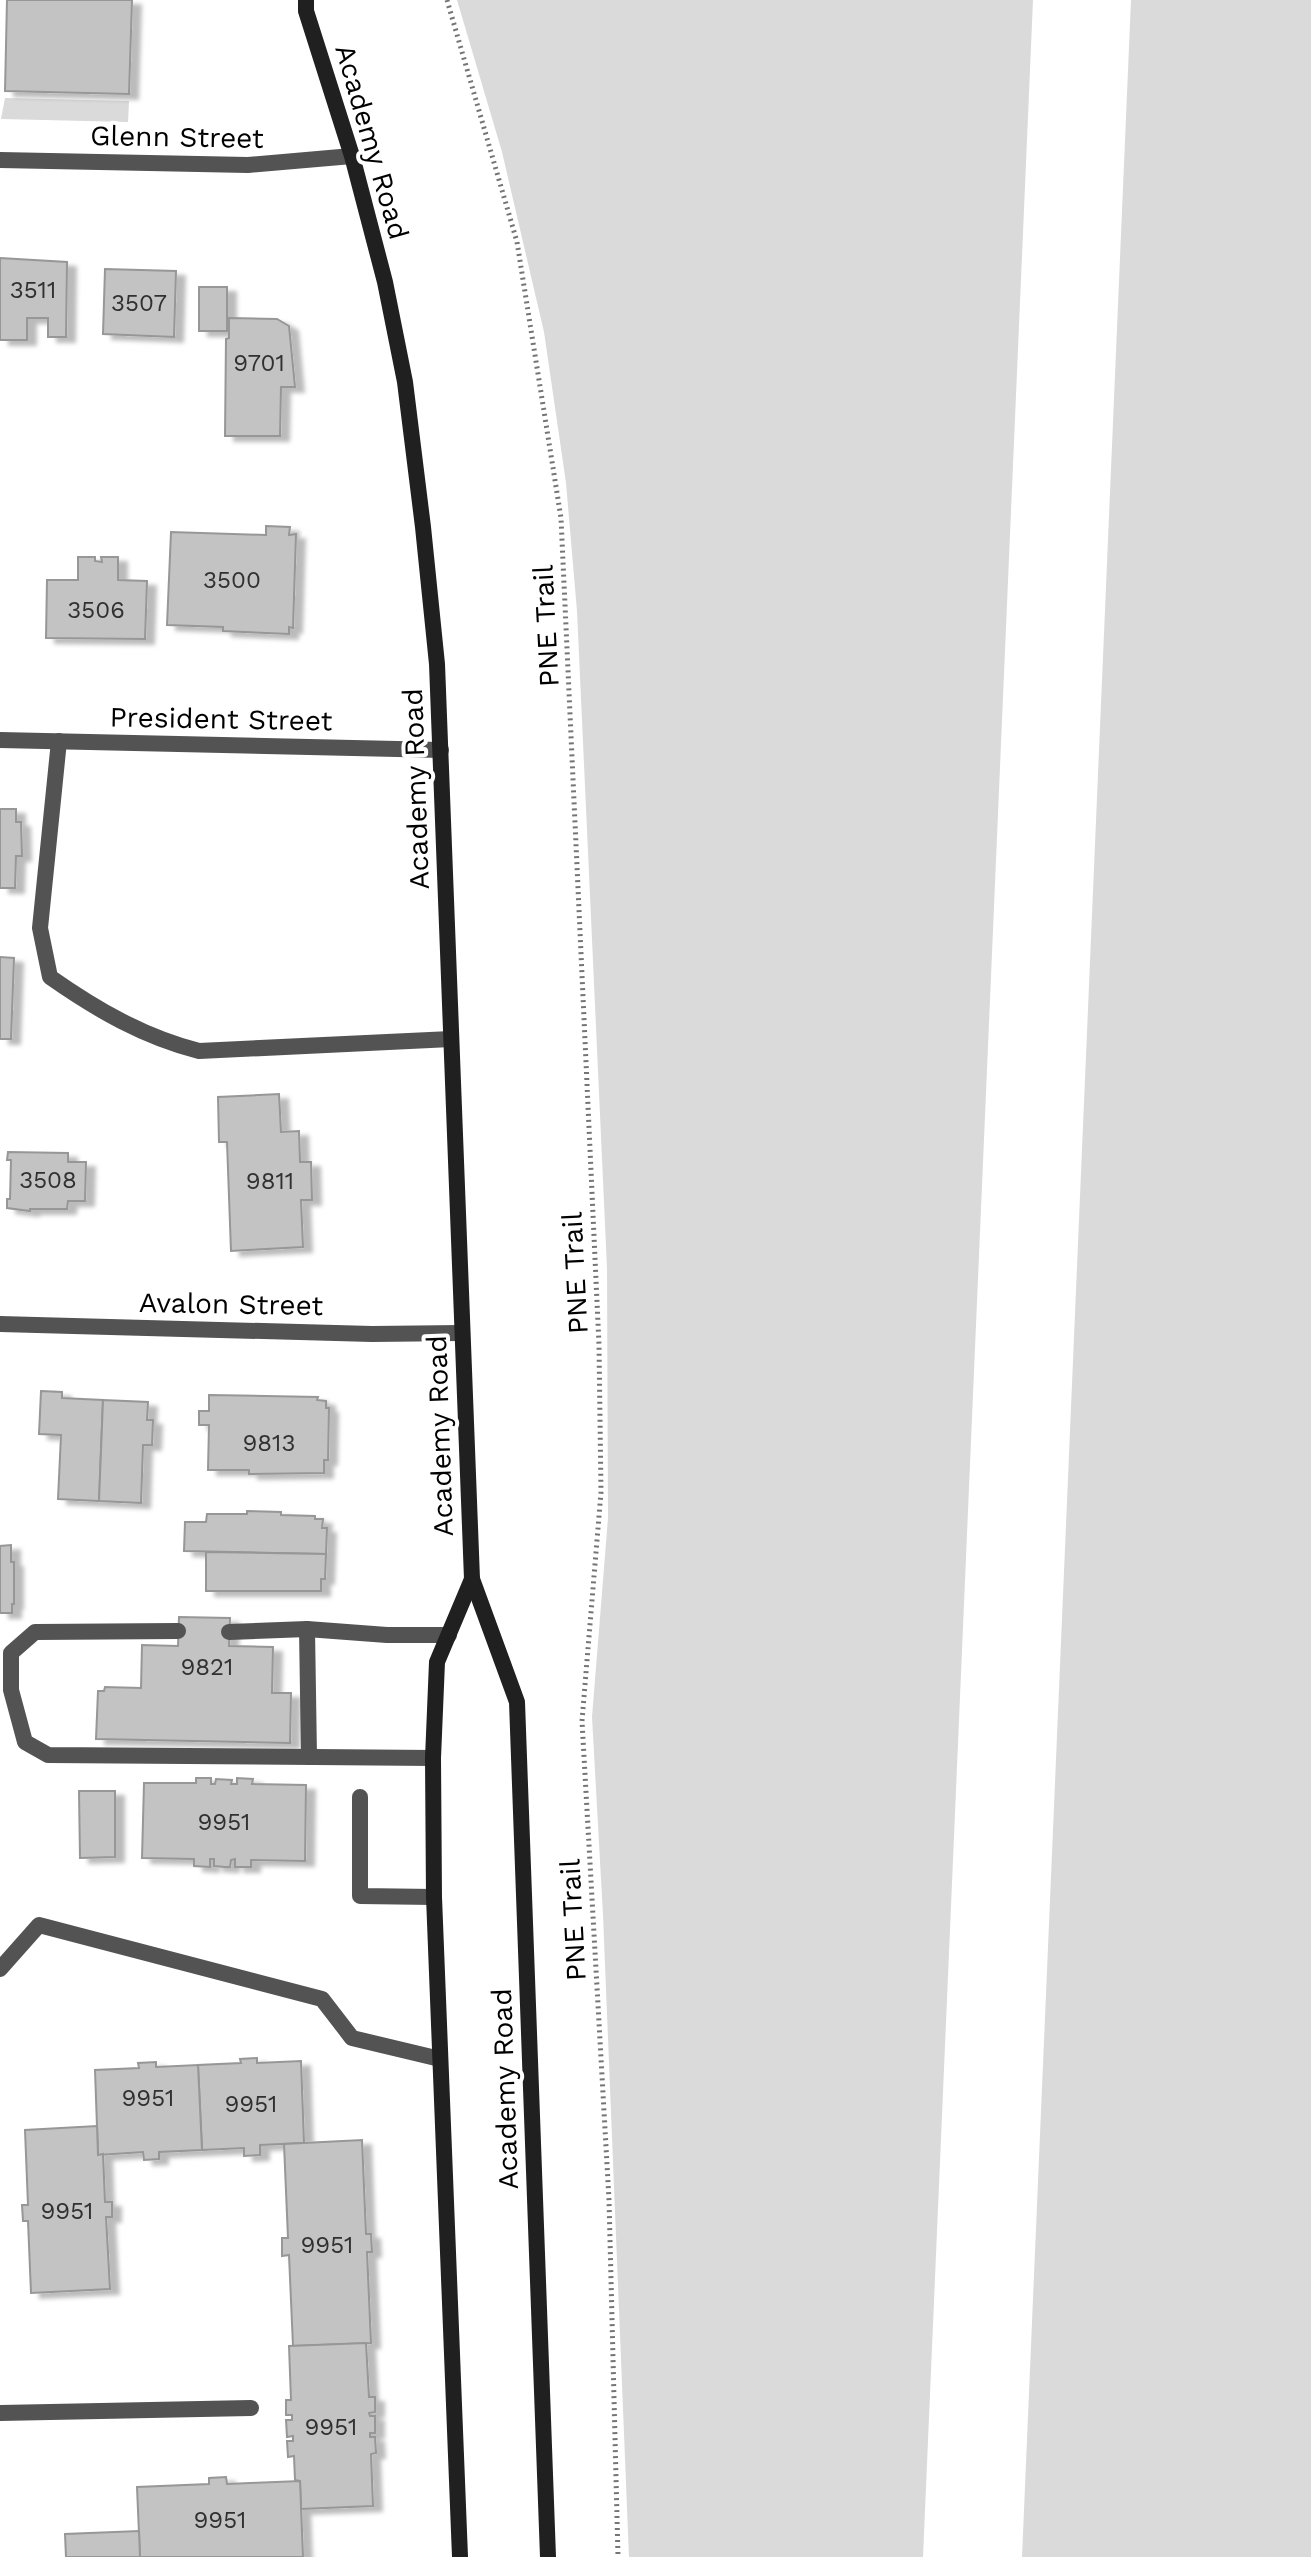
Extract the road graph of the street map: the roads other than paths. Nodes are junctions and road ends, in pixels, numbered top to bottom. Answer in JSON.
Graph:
{"nodes":[{"id":1,"x":303,"y":4,"type":"edge"},
{"id":2,"x":352,"y":156,"type":"junction"},
{"id":3,"x":0,"y":160,"type":"edge"},
{"id":4,"x":0,"y":740,"type":"edge"},
{"id":5,"x":59,"y":741,"type":"junction"},
{"id":6,"x":441,"y":750,"type":"junction"},
{"id":7,"x":451,"y":1039,"type":"junction"},
{"id":8,"x":0,"y":1324,"type":"edge"},
{"id":9,"x":461,"y":1333,"type":"junction"},
{"id":10,"x":472,"y":1579,"type":"junction"},
{"id":11,"x":307,"y":1629,"type":"junction"},
{"id":12,"x":178,"y":1631,"type":"dead end"},
{"id":13,"x":229,"y":1632,"type":"dead end"},
{"id":14,"x":449,"y":1635,"type":"junction"},
{"id":15,"x":309,"y":1757,"type":"junction"},
{"id":16,"x":433,"y":1758,"type":"junction"},
{"id":17,"x":360,"y":1797,"type":"dead end"},
{"id":18,"x":434,"y":1897,"type":"junction"},
{"id":19,"x":0,"y":1969,"type":"edge"},
{"id":20,"x":440,"y":2059,"type":"junction"},
{"id":21,"x":251,"y":2408,"type":"dead end"},
{"id":22,"x":0,"y":2413,"type":"edge"},
{"id":23,"x":460,"y":2557,"type":"edge"},
{"id":24,"x":548,"y":2557,"type":"edge"}],
"edges":[{"from":1,"to":2,"type":"main road","name":"Academy Road"},
{"from":2,"to":3,"type":"street","name":"Glenn Street"},
{"from":2,"to":6,"type":"main road","name":"Academy Road"},
{"from":4,"to":5,"type":"street","name":"President Street"},
{"from":5,"to":6,"type":"street","name":"President Street"},
{"from":5,"to":7,"type":"street"},
{"from":6,"to":7,"type":"main road","name":"Academy Road"},
{"from":7,"to":9,"type":"main road","name":"Academy Road"},
{"from":8,"to":9,"type":"street","name":"Avalon Street"},
{"from":9,"to":10,"type":"main road","name":"Academy Road"},
{"from":10,"to":14,"type":"main road","name":"Academy Road"},
{"from":10,"to":24,"type":"main road","name":"Academy Road"},
{"from":11,"to":13,"type":"street"},
{"from":11,"to":14,"type":"street"},
{"from":11,"to":15,"type":"street"},
{"from":12,"to":15,"type":"street"},
{"from":14,"to":16,"type":"main road","name":"Academy Road"},
{"from":15,"to":16,"type":"street"},
{"from":16,"to":18,"type":"main road","name":"Academy Road"},
{"from":17,"to":18,"type":"street"},
{"from":18,"to":20,"type":"main road","name":"Academy Road"},
{"from":19,"to":20,"type":"street"},
{"from":20,"to":23,"type":"main road","name":"Academy Road"},
{"from":21,"to":22,"type":"street"}]}
